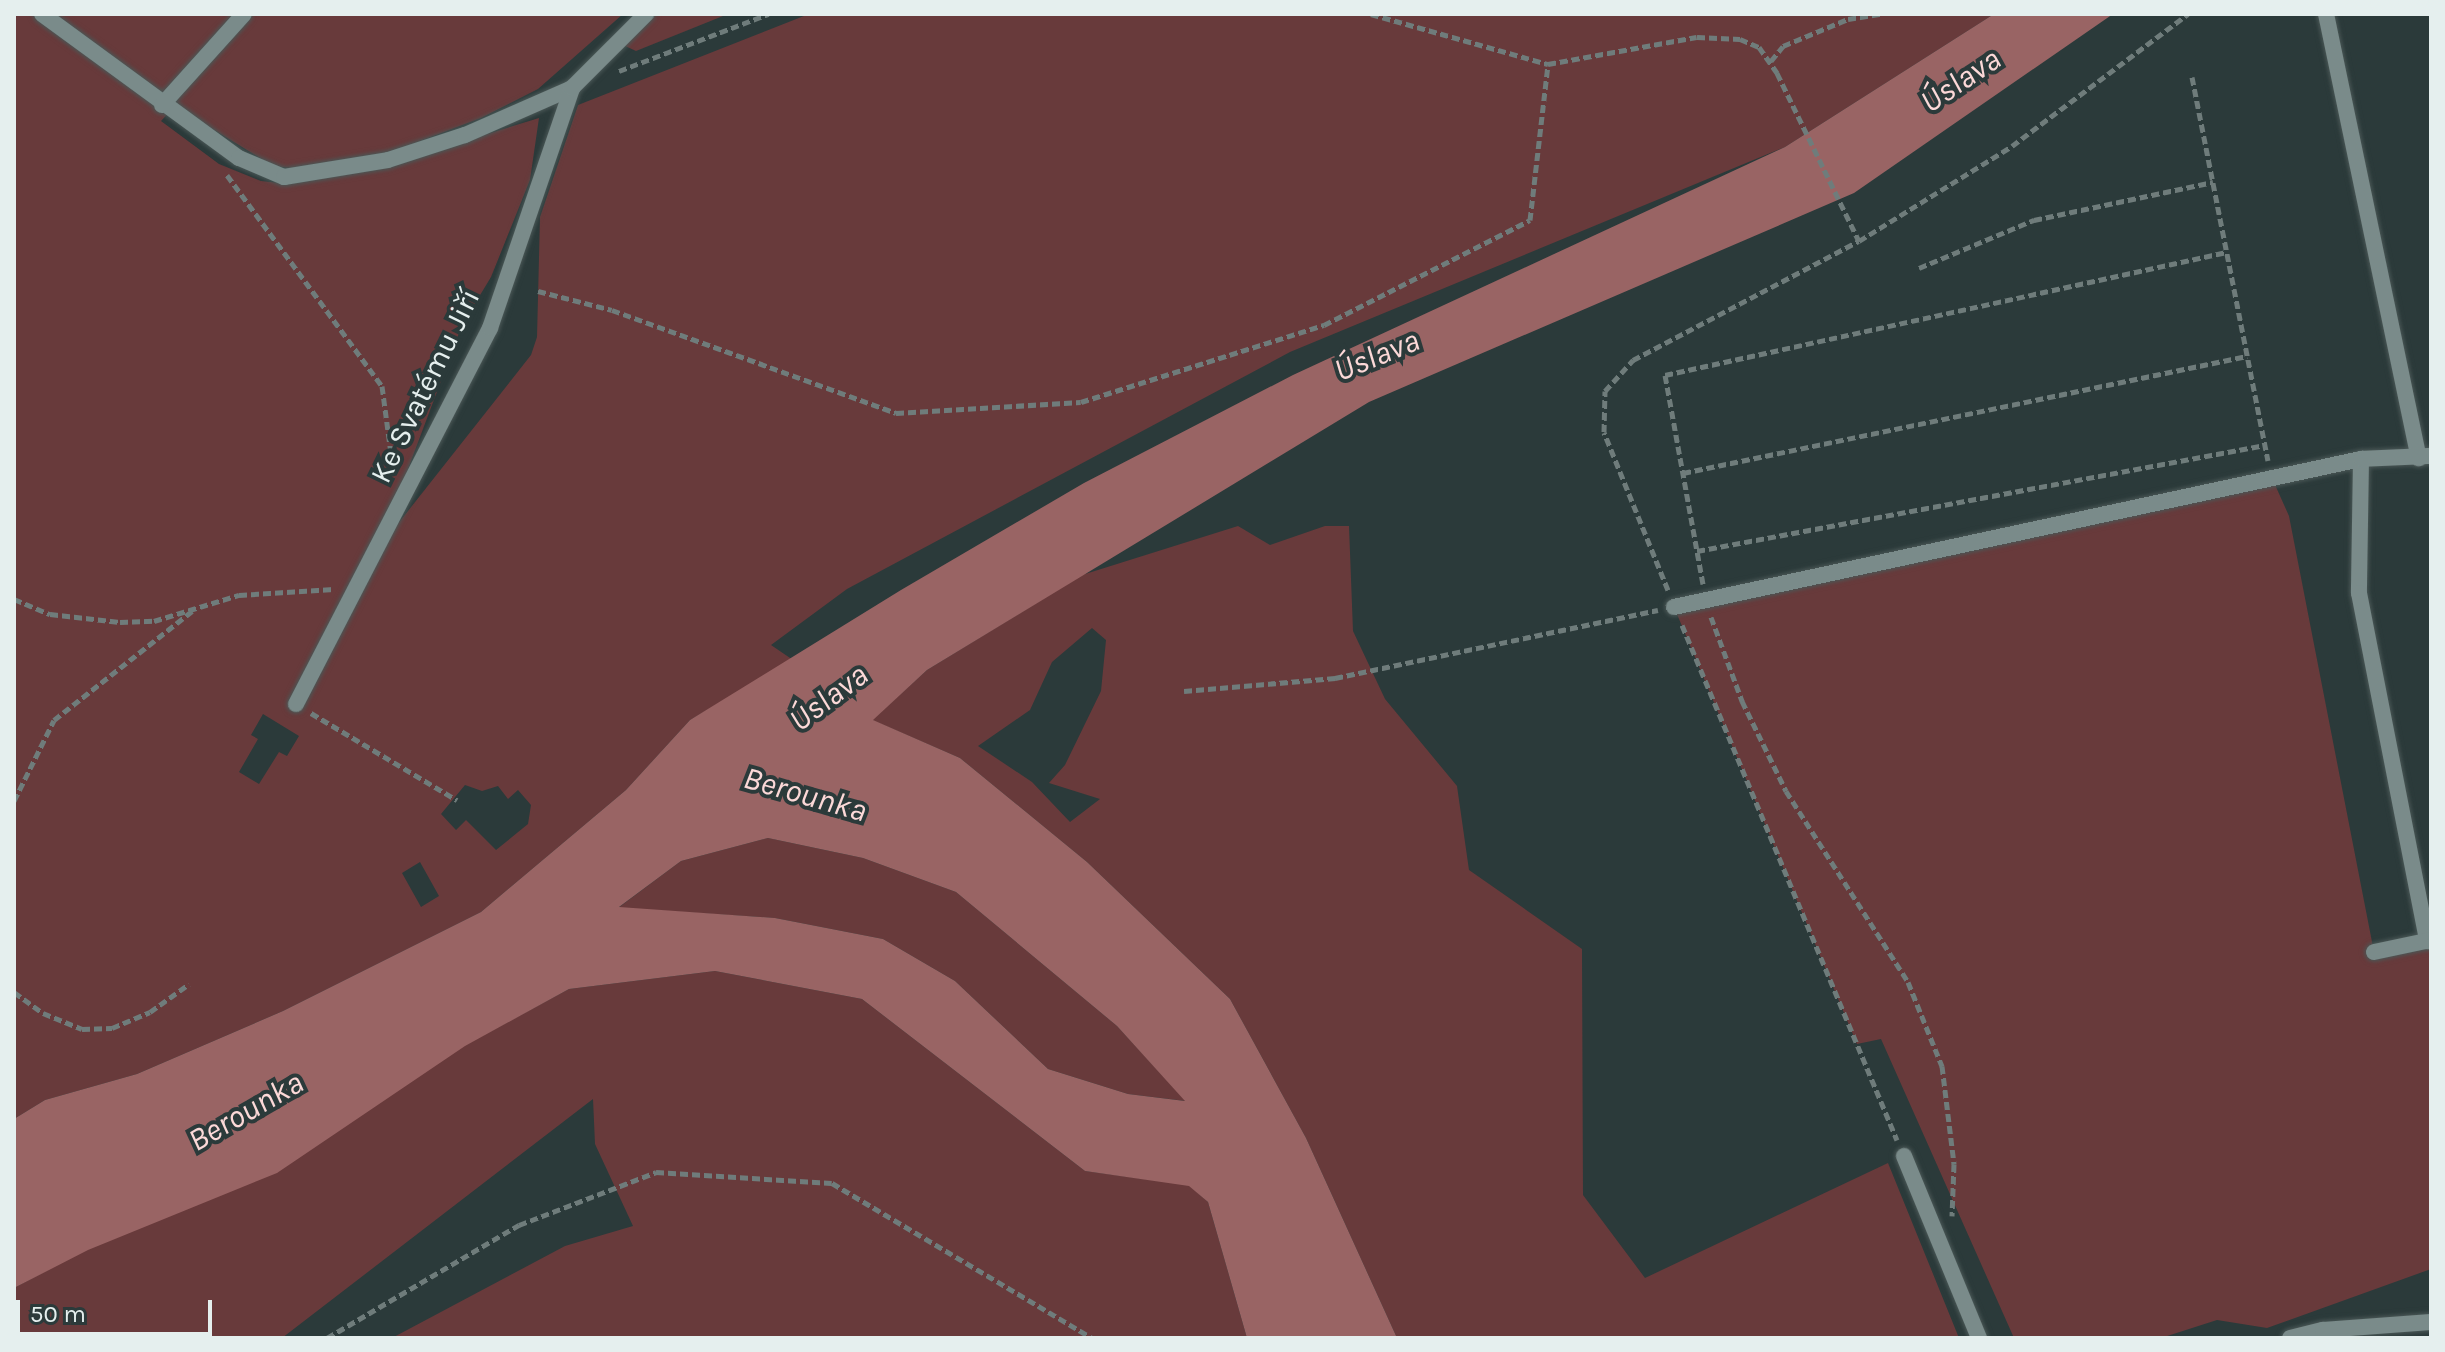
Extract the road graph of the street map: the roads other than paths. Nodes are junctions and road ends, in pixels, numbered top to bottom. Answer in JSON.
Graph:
{"nodes":[{"id":1,"x":42,"y":14,"type":"edge"},
{"id":2,"x":244,"y":14,"type":"edge"},
{"id":3,"x":646,"y":14,"type":"edge"},
{"id":4,"x":2326,"y":14,"type":"edge"},
{"id":5,"x":572,"y":88,"type":"junction"},
{"id":6,"x":162,"y":105,"type":"junction"},
{"id":7,"x":2425,"y":457,"type":"edge"},
{"id":8,"x":2361,"y":459,"type":"junction"},
{"id":9,"x":1674,"y":607,"type":"road end"},
{"id":10,"x":296,"y":704,"type":"road end"},
{"id":11,"x":2429,"y":941,"type":"edge"},
{"id":12,"x":2374,"y":952,"type":"dead end"},
{"id":13,"x":1904,"y":1156,"type":"road end"},
{"id":14,"x":2431,"y":1322,"type":"edge"},
{"id":15,"x":1979,"y":1338,"type":"edge"},
{"id":16,"x":2290,"y":1338,"type":"edge"}],
"edges":[{"from":1,"to":6,"type":"lane"},
{"from":2,"to":6,"type":"lane"},
{"from":3,"to":5,"type":"lane","name":"Ke Svatému Jiří"},
{"from":4,"to":7,"type":"lane"},
{"from":5,"to":6,"type":"lane"},
{"from":5,"to":10,"type":"lane","name":"Ke Svatému Jiří"},
{"from":7,"to":8,"type":"lane"},
{"from":8,"to":9,"type":"lane"},
{"from":8,"to":11,"type":"lane"},
{"from":11,"to":12,"type":"lane"},
{"from":13,"to":15,"type":"lane"},
{"from":14,"to":16,"type":"lane"}]}
